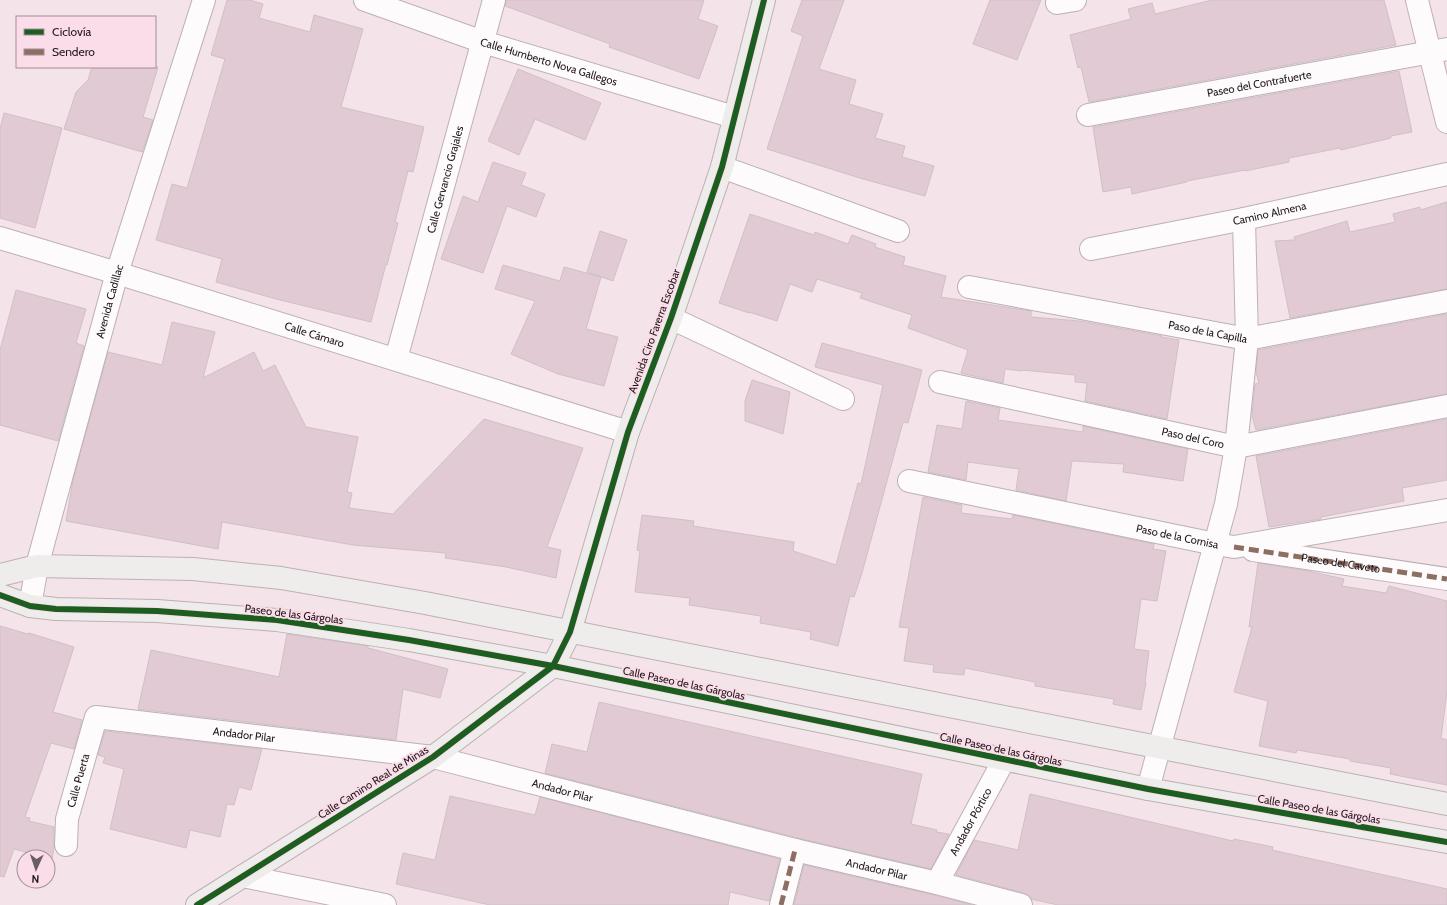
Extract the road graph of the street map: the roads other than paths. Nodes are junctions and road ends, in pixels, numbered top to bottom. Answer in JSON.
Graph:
{"nodes":[{"id":1,"x":204,"y":0,"type":"edge"},
{"id":2,"x":365,"y":0,"type":"edge"},
{"id":3,"x":494,"y":0,"type":"edge"},
{"id":4,"x":764,"y":0,"type":"edge"},
{"id":5,"x":1418,"y":0,"type":"edge"},
{"id":6,"x":483,"y":42,"type":"junction"},
{"id":7,"x":1439,"y":51,"type":"edge"},
{"id":8,"x":1088,"y":115,"type":"dead end"},
{"id":9,"x":734,"y":117,"type":"junction"},
{"id":10,"x":1447,"y":122,"type":"edge"},
{"id":11,"x":722,"y":167,"type":"junction"},
{"id":12,"x":1447,"y":174,"type":"edge"},
{"id":13,"x":1244,"y":219,"type":"junction"},
{"id":14,"x":898,"y":231,"type":"dead end"},
{"id":15,"x":0,"y":238,"type":"edge"},
{"id":16,"x":1091,"y":249,"type":"dead end"},
{"id":17,"x":118,"y":273,"type":"junction"},
{"id":18,"x":969,"y":287,"type":"dead end"},
{"id":19,"x":1447,"y":301,"type":"edge"},
{"id":20,"x":671,"y":318,"type":"junction"},
{"id":21,"x":1247,"y":339,"type":"junction"},
{"id":22,"x":396,"y":359,"type":"junction"},
{"id":23,"x":940,"y":382,"type":"dead end"},
{"id":24,"x":843,"y":399,"type":"dead end"},
{"id":25,"x":1447,"y":406,"type":"edge"},
{"id":26,"x":628,"y":432,"type":"junction"},
{"id":27,"x":1236,"y":447,"type":"junction"},
{"id":28,"x":909,"y":481,"type":"dead end"},
{"id":29,"x":1447,"y":510,"type":"edge"},
{"id":30,"x":1225,"y":546,"type":"junction"},
{"id":31,"x":37,"y":566,"type":"junction"},
{"id":32,"x":0,"y":575,"type":"edge"},
{"id":33,"x":1447,"y":579,"type":"edge"},
{"id":34,"x":0,"y":595,"type":"edge"},
{"id":35,"x":30,"y":606,"type":"junction"},
{"id":36,"x":570,"y":632,"type":"junction"},
{"id":37,"x":553,"y":666,"type":"junction"},
{"id":38,"x":96,"y":717,"type":"joint"},
{"id":39,"x":1159,"y":747,"type":"junction"},
{"id":40,"x":433,"y":757,"type":"junction"},
{"id":41,"x":1004,"y":760,"type":"junction"},
{"id":42,"x":1148,"y":789,"type":"junction"},
{"id":43,"x":1447,"y":804,"type":"edge"},
{"id":44,"x":1447,"y":842,"type":"edge"},
{"id":45,"x":66,"y":844,"type":"dead end"},
{"id":46,"x":795,"y":850,"type":"junction"},
{"id":47,"x":243,"y":876,"type":"junction"},
{"id":48,"x":937,"y":883,"type":"junction"},
{"id":49,"x":197,"y":905,"type":"edge"},
{"id":50,"x":385,"y":905,"type":"edge"},
{"id":51,"x":781,"y":905,"type":"edge"},
{"id":52,"x":1021,"y":905,"type":"edge"}],
"edges":[{"from":1,"to":17,"type":"street","name":"Avenida Cadillac"},
{"from":2,"to":6,"type":"street","name":"Calle Humberto Nova Gallegos"},
{"from":3,"to":6,"type":"street","name":"Calle Gervancio Grajales"},
{"from":4,"to":9,"type":"street","name":"Avenida Ciro Farerra Escobar"},
{"from":5,"to":7,"type":"street"},
{"from":6,"to":9,"type":"street","name":"Calle Humberto Nova Gallegos"},
{"from":6,"to":22,"type":"street","name":"Calle Gervancio Grajales"},
{"from":7,"to":8,"type":"street","name":"Paseo del Contrafuerte"},
{"from":7,"to":10,"type":"street"},
{"from":9,"to":11,"type":"street","name":"Avenida Ciro Farerra Escobar"},
{"from":11,"to":14,"type":"street"},
{"from":11,"to":20,"type":"street","name":"Avenida Ciro Farerra Escobar"},
{"from":12,"to":13,"type":"street","name":"Camino Almena"},
{"from":13,"to":16,"type":"street","name":"Camino Almena"},
{"from":13,"to":21,"type":"street"},
{"from":15,"to":17,"type":"street","name":"Calle Cámaro"},
{"from":17,"to":22,"type":"street","name":"Calle Cámaro"},
{"from":17,"to":31,"type":"street","name":"Avenida Cadillac"},
{"from":18,"to":21,"type":"street","name":"Paso de la Capilla"},
{"from":19,"to":21,"type":"street","name":"Paso de la Capilla"},
{"from":20,"to":24,"type":"street"},
{"from":20,"to":26,"type":"street","name":"Avenida Ciro Farerra Escobar"},
{"from":21,"to":27,"type":"street"},
{"from":22,"to":26,"type":"street","name":"Calle Cámaro"},
{"from":23,"to":27,"type":"street","name":"Paso del Coro"},
{"from":25,"to":27,"type":"street","name":"Paso del Coro"},
{"from":26,"to":36,"type":"street","name":"Avenida Ciro Farerra Escobar"},
{"from":27,"to":30,"type":"street"},
{"from":28,"to":30,"type":"street","name":"Paso de la Cornisa"},
{"from":29,"to":30,"type":"street","name":"Paso de la Cornisa"},
{"from":30,"to":33,"type":"street","name":"Paseo del Caveto"},
{"from":30,"to":39,"type":"street"},
{"from":31,"to":32,"type":"street"},
{"from":31,"to":35,"type":"street","name":"Avenida Cadillac"},
{"from":31,"to":36,"type":"street"},
{"from":34,"to":35,"type":"street","name":"Paseo de las Gárgolas"},
{"from":35,"to":37,"type":"street","name":"Paseo de las Gárgolas"},
{"from":36,"to":37,"type":"street","name":"Avenida Ciro Farerra Escobar"},
{"from":36,"to":39,"type":"street"},
{"from":37,"to":40,"type":"street","name":"Calle Camino Real de Minas"},
{"from":37,"to":41,"type":"street","name":"Calle Paseo de las Gárgolas"},
{"from":38,"to":40,"type":"street","name":"Andador Pilar"},
{"from":38,"to":45,"type":"street","name":"Calle Puerta"},
{"from":39,"to":42,"type":"street"},
{"from":39,"to":43,"type":"street"},
{"from":40,"to":46,"type":"street","name":"Andador Pilar"},
{"from":40,"to":47,"type":"street","name":"Calle Camino Real de Minas"},
{"from":41,"to":42,"type":"street","name":"Calle Paseo de las Gárgolas"},
{"from":41,"to":48,"type":"street","name":"Andador Pórtico"},
{"from":42,"to":44,"type":"street","name":"Calle Paseo de las Gárgolas"},
{"from":46,"to":48,"type":"street","name":"Andador Pilar"},
{"from":46,"to":51,"type":"street"},
{"from":47,"to":49,"type":"street","name":"Calle Camino Real de Minas"},
{"from":47,"to":50,"type":"street"},
{"from":48,"to":52,"type":"street","name":"Andador Pilar"}]}
